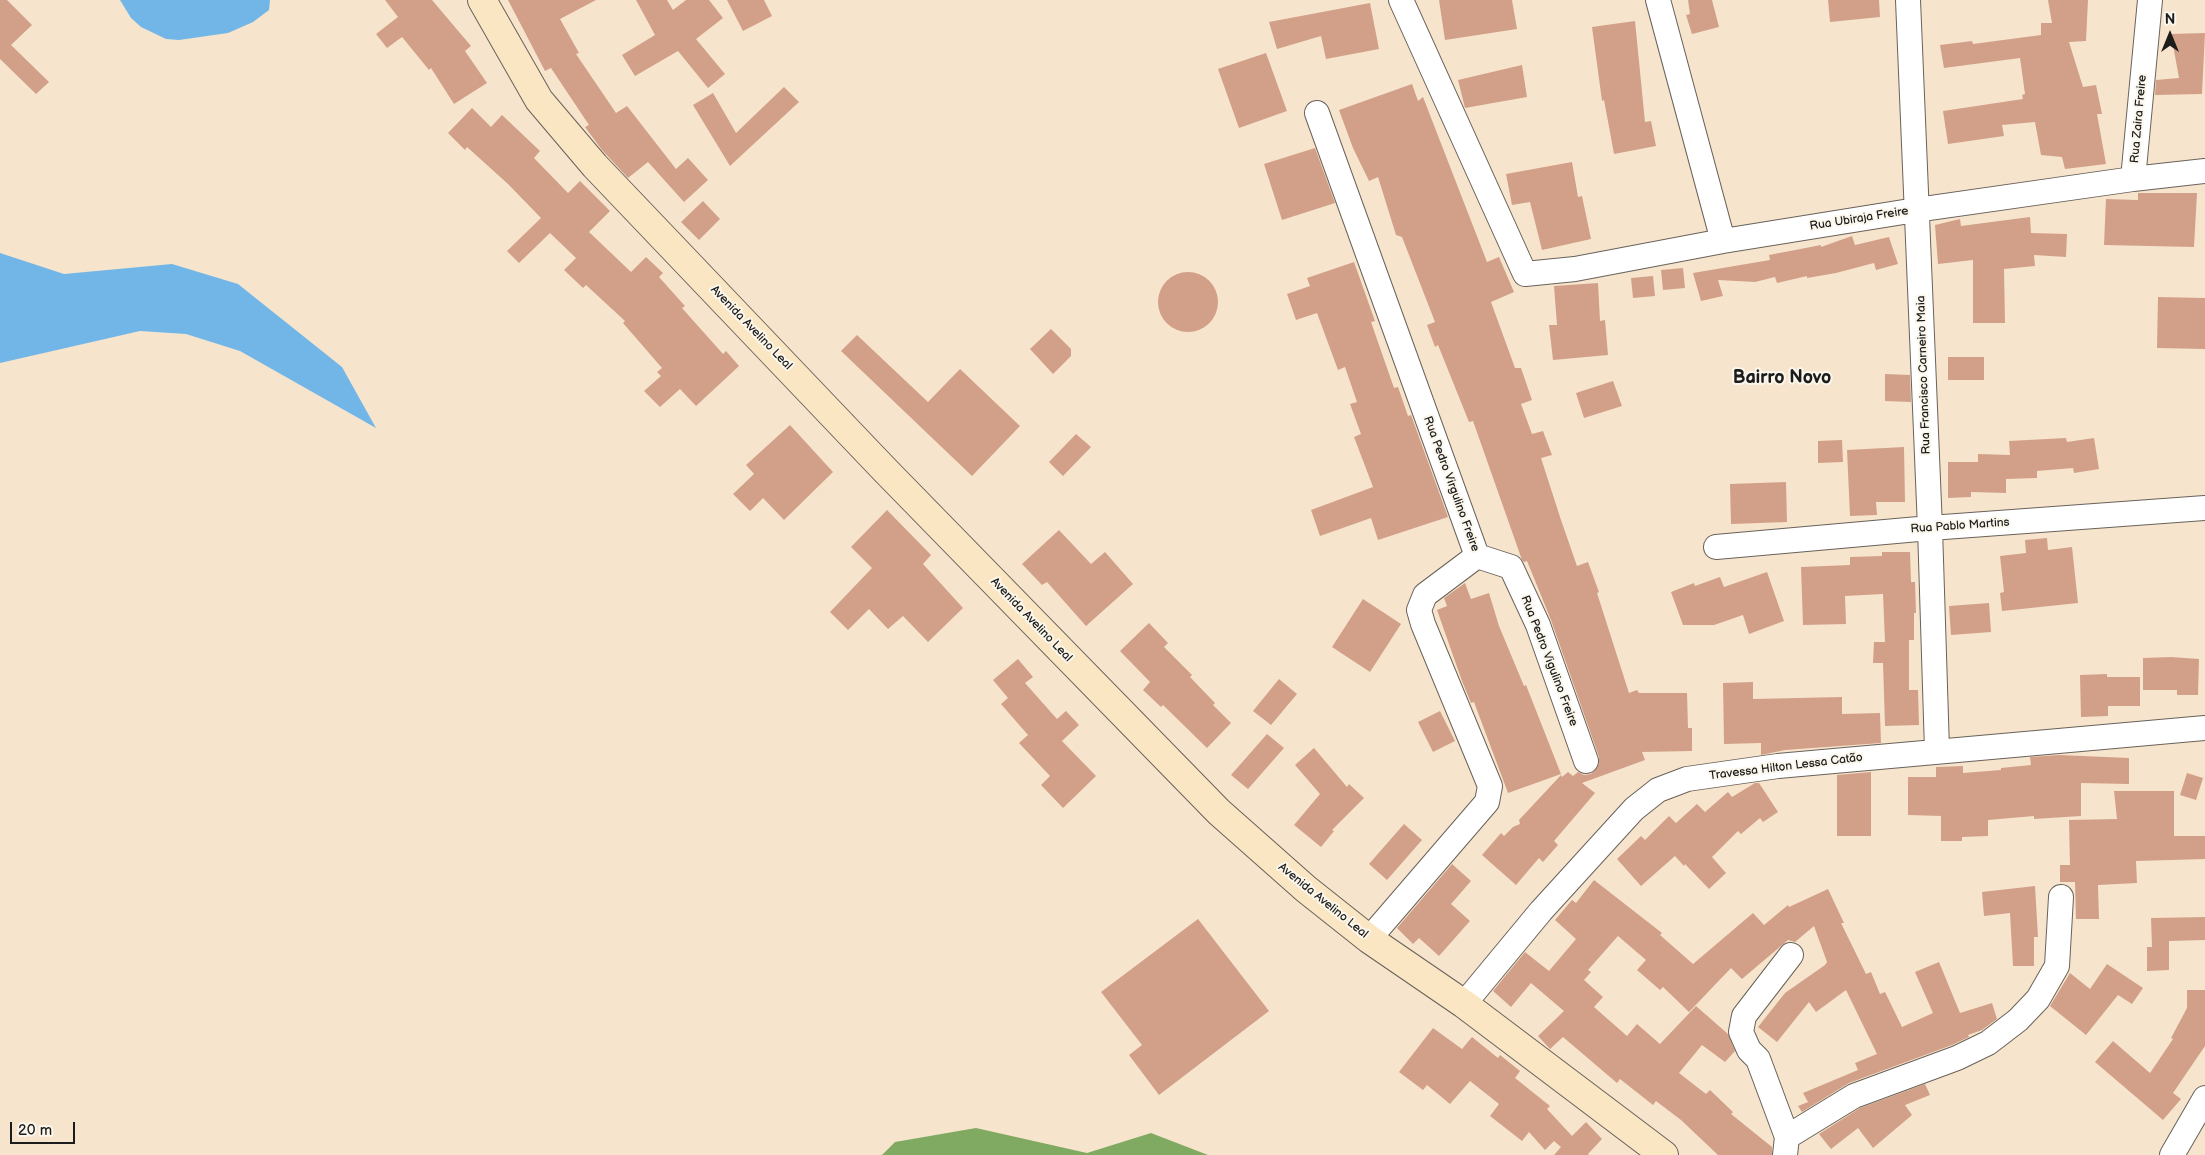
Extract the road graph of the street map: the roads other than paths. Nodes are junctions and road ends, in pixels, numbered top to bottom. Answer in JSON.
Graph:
{"nodes":[{"id":1,"x":482,"y":0,"type":"edge"},
{"id":2,"x":1401,"y":0,"type":"edge"},
{"id":3,"x":1658,"y":0,"type":"edge"},
{"id":4,"x":1908,"y":0,"type":"edge"},
{"id":5,"x":2150,"y":0,"type":"edge"},
{"id":6,"x":1317,"y":113,"type":"dead end"},
{"id":7,"x":2205,"y":171,"type":"edge"},
{"id":8,"x":2133,"y":179,"type":"junction"},
{"id":9,"x":1916,"y":210,"type":"junction"},
{"id":10,"x":1723,"y":241,"type":"junction"},
{"id":11,"x":2205,"y":508,"type":"edge"},
{"id":12,"x":1930,"y":528,"type":"junction"},
{"id":13,"x":1716,"y":547,"type":"dead end"},
{"id":14,"x":1478,"y":556,"type":"junction"},
{"id":15,"x":2205,"y":728,"type":"edge"},
{"id":16,"x":1937,"y":750,"type":"junction"},
{"id":17,"x":1586,"y":761,"type":"dead end"},
{"id":18,"x":2061,"y":897,"type":"dead end"},
{"id":19,"x":1369,"y":939,"type":"junction"},
{"id":20,"x":1791,"y":955,"type":"dead end"},
{"id":21,"x":1464,"y":1004,"type":"junction"},
{"id":22,"x":2205,"y":1098,"type":"edge"},
{"id":23,"x":1786,"y":1146,"type":"edge"},
{"id":24,"x":1664,"y":1155,"type":"edge"},
{"id":25,"x":2172,"y":1155,"type":"edge"}],
"edges":[{"from":1,"to":19,"type":"main road","name":"Avenida Avelino Leal"},
{"from":2,"to":10,"type":"street","name":"Rua Ubiraja Freire"},
{"from":3,"to":10,"type":"street"},
{"from":4,"to":9,"type":"street","name":"Rua Francisco Carneiro Maia"},
{"from":5,"to":8,"type":"street","name":"Rua Zaira Freire"},
{"from":6,"to":14,"type":"street","name":"Rua Pedro Virgulino Freire"},
{"from":7,"to":8,"type":"street","name":"Rua Ubiraja Freire"},
{"from":8,"to":9,"type":"street","name":"Rua Ubiraja Freire"},
{"from":9,"to":10,"type":"street","name":"Rua Ubiraja Freire"},
{"from":9,"to":12,"type":"street","name":"Rua Francisco Carneiro Maia"},
{"from":11,"to":12,"type":"street","name":"Rua Pablo Martins"},
{"from":12,"to":13,"type":"street","name":"Rua Pablo Martins"},
{"from":12,"to":16,"type":"street","name":"Rua Francisco Carneiro Maia"},
{"from":14,"to":17,"type":"street","name":"Rua Pedro Vigulino Freire"},
{"from":14,"to":19,"type":"street","name":"Rua Pedro Virgulino Freire"},
{"from":15,"to":16,"type":"street","name":"Travessa Hilton Lessa Catão"},
{"from":16,"to":21,"type":"street","name":"Travessa Hilton Lessa Catão"},
{"from":18,"to":23,"type":"street"},
{"from":19,"to":21,"type":"main road","name":"Avenida Avelino Leal"},
{"from":20,"to":23,"type":"street"},
{"from":21,"to":24,"type":"main road","name":"Avenida Avelino Leal"},
{"from":22,"to":25,"type":"street"}]}
